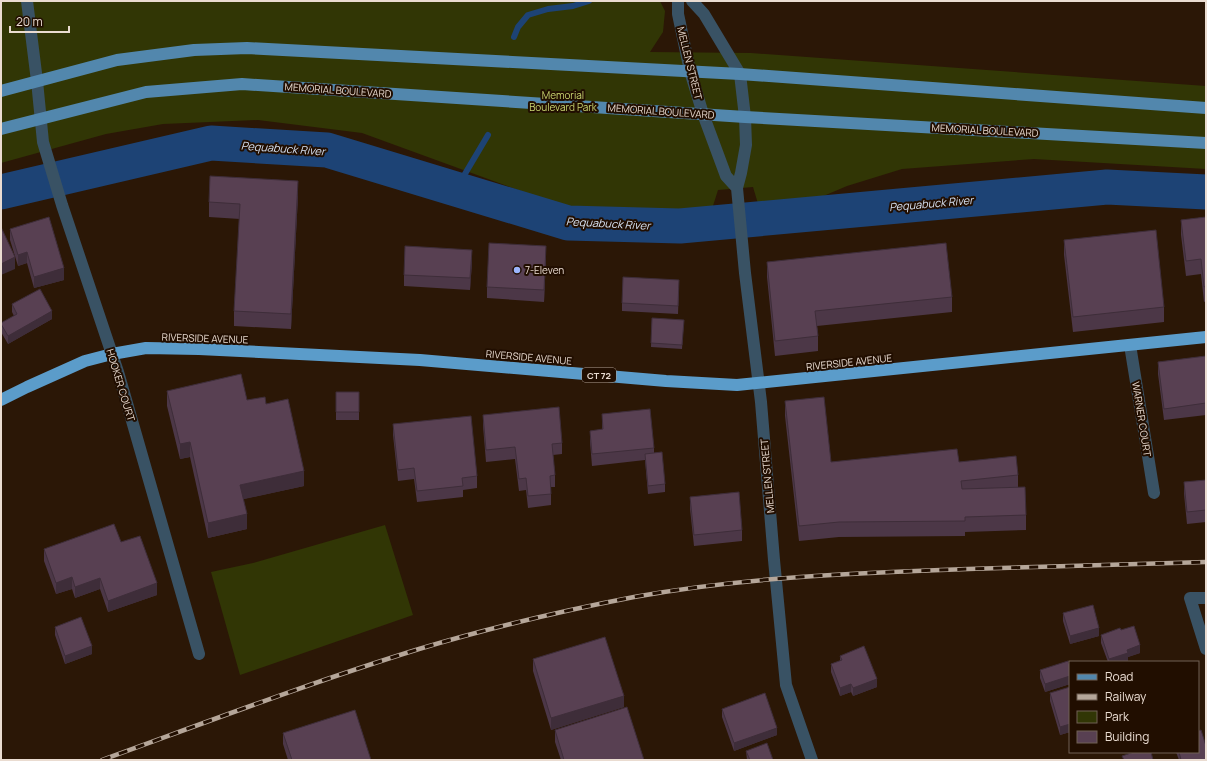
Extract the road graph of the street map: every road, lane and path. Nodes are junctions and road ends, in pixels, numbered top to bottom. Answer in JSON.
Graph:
{"nodes":[{"id":1,"x":27,"y":1,"type":"edge"},
{"id":2,"x":678,"y":1,"type":"edge"},
{"id":3,"x":692,"y":1,"type":"edge"},
{"id":4,"x":690,"y":71,"type":"junction"},
{"id":5,"x":740,"y":74,"type":"junction"},
{"id":6,"x":37,"y":81,"type":"junction"},
{"id":7,"x":1,"y":91,"type":"edge"},
{"id":8,"x":1206,"y":108,"type":"edge"},
{"id":9,"x":703,"y":114,"type":"junction"},
{"id":10,"x":746,"y":117,"type":"junction"},
{"id":11,"x":41,"y":118,"type":"junction"},
{"id":12,"x":1,"y":129,"type":"edge"},
{"id":13,"x":1206,"y":143,"type":"edge"},
{"id":14,"x":737,"y":188,"type":"junction"},
{"id":15,"x":1206,"y":338,"type":"edge"},
{"id":16,"x":1130,"y":345,"type":"junction"},
{"id":17,"x":112,"y":354,"type":"junction"},
{"id":18,"x":758,"y":383,"type":"junction"},
{"id":19,"x":1,"y":400,"type":"edge"},
{"id":20,"x":1154,"y":493,"type":"dead end"},
{"id":21,"x":1206,"y":598,"type":"edge"},
{"id":22,"x":1206,"y":649,"type":"edge"},
{"id":23,"x":199,"y":654,"type":"dead end"},
{"id":24,"x":812,"y":760,"type":"edge"}],
"edges":[{"from":1,"to":6,"type":"street","name":"HOOKER COURT"},
{"from":2,"to":4,"type":"street","name":"MELLEN STREET"},
{"from":3,"to":5,"type":"street","name":"MELLEN STREET"},
{"from":4,"to":5,"type":"main road"},
{"from":4,"to":6,"type":"main road"},
{"from":4,"to":9,"type":"street","name":"MELLEN STREET"},
{"from":5,"to":8,"type":"main road"},
{"from":5,"to":10,"type":"street","name":"MELLEN STREET"},
{"from":6,"to":7,"type":"main road"},
{"from":6,"to":11,"type":"street","name":"HOOKER COURT"},
{"from":9,"to":10,"type":"main road","name":"MEMORIAL BOULEVARD"},
{"from":9,"to":11,"type":"main road","name":"MEMORIAL BOULEVARD"},
{"from":9,"to":14,"type":"street","name":"MELLEN STREET"},
{"from":10,"to":13,"type":"main road","name":"MEMORIAL BOULEVARD"},
{"from":10,"to":14,"type":"street","name":"MELLEN STREET"},
{"from":11,"to":12,"type":"main road","name":"MEMORIAL BOULEVARD"},
{"from":11,"to":17,"type":"street","name":"HOOKER COURT"},
{"from":14,"to":18,"type":"street","name":"MELLEN STREET"},
{"from":15,"to":16,"type":"highway","name":"RIVERSIDE AVENUE","number":"CT 72"},
{"from":16,"to":18,"type":"highway","name":"RIVERSIDE AVENUE","number":"CT 72"},
{"from":16,"to":20,"type":"street","name":"WARNER COURT"},
{"from":17,"to":18,"type":"highway","name":"RIVERSIDE AVENUE","number":"CT 72"},
{"from":17,"to":19,"type":"highway","name":"RIVERSIDE AVENUE","number":"CT 72"},
{"from":17,"to":23,"type":"street","name":"HOOKER COURT"},
{"from":18,"to":24,"type":"street","name":"MELLEN STREET"},
{"from":21,"to":22,"type":"street"}]}
